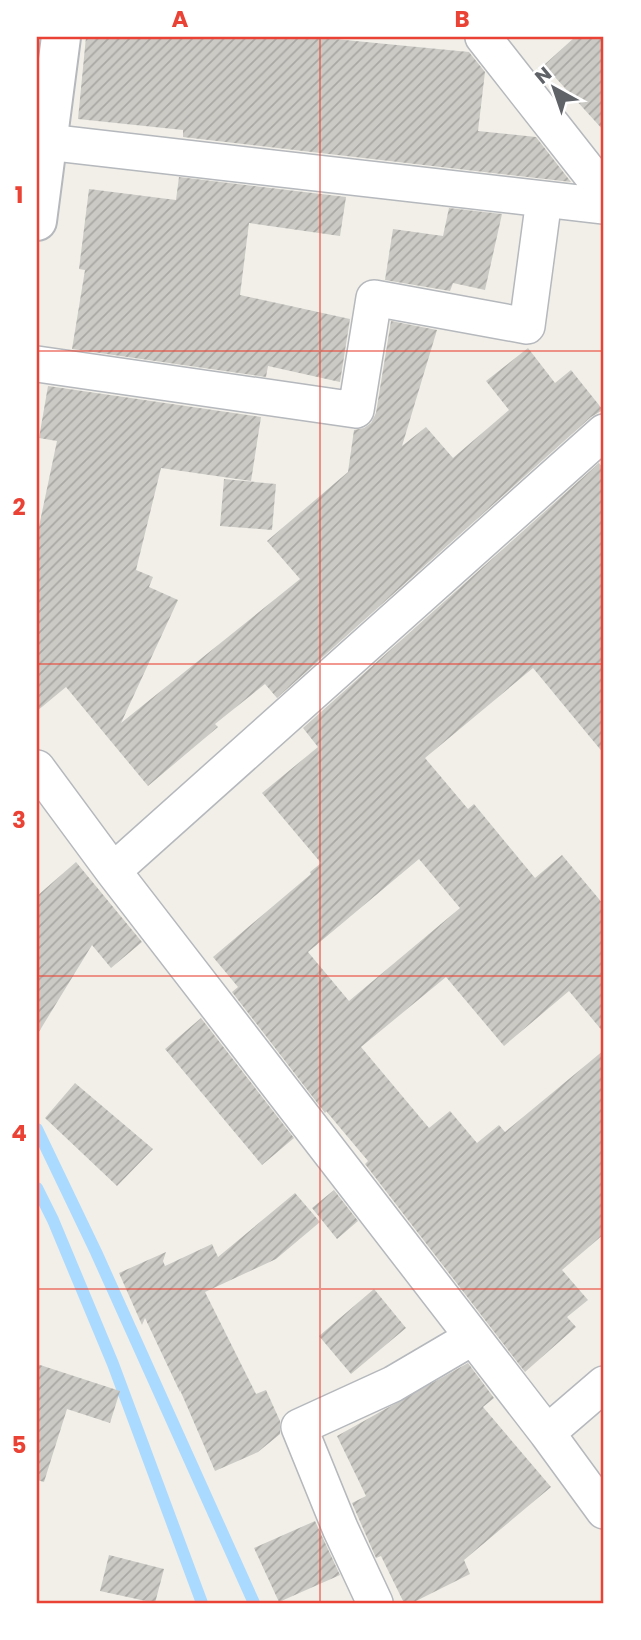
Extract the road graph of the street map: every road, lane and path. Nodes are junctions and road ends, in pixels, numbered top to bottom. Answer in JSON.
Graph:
{"nodes":[{"id":1,"x":61,"y":37,"type":"edge"},
{"id":2,"x":483,"y":37,"type":"edge"},
{"id":3,"x":47,"y":142,"type":"junction"},
{"id":4,"x":604,"y":191,"type":"edge"},
{"id":5,"x":544,"y":199,"type":"junction"},
{"id":6,"x":604,"y":206,"type":"edge"},
{"id":7,"x":37,"y":221,"type":"edge"},
{"id":8,"x":37,"y":364,"type":"edge"},
{"id":9,"x":604,"y":432,"type":"edge"},
{"id":10,"x":37,"y":768,"type":"edge"},
{"id":11,"x":113,"y":871,"type":"junction"},
{"id":12,"x":472,"y":1337,"type":"junction"},
{"id":13,"x":604,"y":1384,"type":"edge"},
{"id":14,"x":547,"y":1433,"type":"junction"},
{"id":15,"x":604,"y":1511,"type":"edge"},
{"id":16,"x":375,"y":1603,"type":"edge"}],
"edges":[{"from":1,"to":3,"type":"street"},
{"from":2,"to":4,"type":"street"},
{"from":3,"to":5,"type":"street"},
{"from":3,"to":7,"type":"street"},
{"from":5,"to":6,"type":"street"},
{"from":5,"to":8,"type":"street"},
{"from":9,"to":11,"type":"street"},
{"from":10,"to":11,"type":"street"},
{"from":11,"to":12,"type":"street"},
{"from":12,"to":14,"type":"street"},
{"from":12,"to":16,"type":"street"},
{"from":13,"to":14,"type":"street"},
{"from":14,"to":15,"type":"street"}]}
